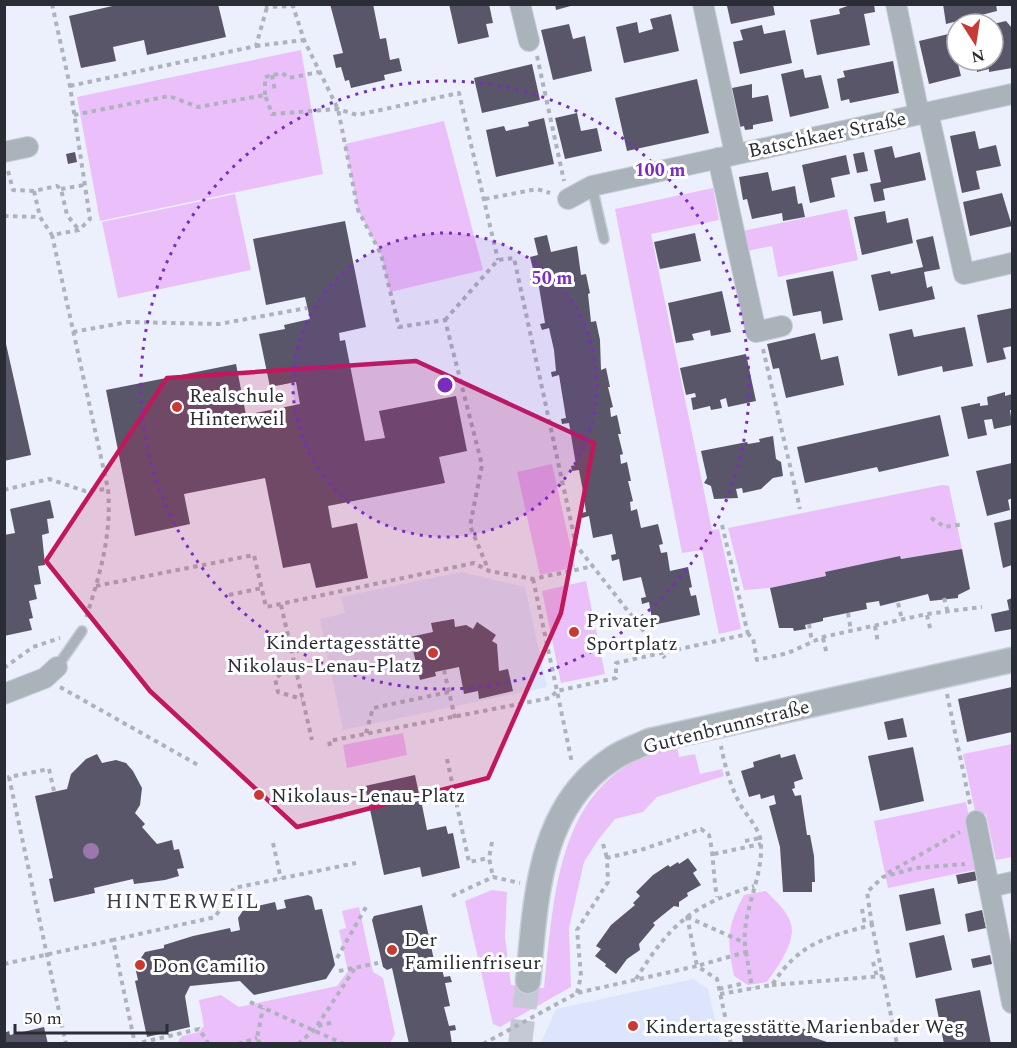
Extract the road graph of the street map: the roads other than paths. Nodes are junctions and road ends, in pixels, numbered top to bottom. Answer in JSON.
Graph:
{"nodes":[{"id":1,"x":520,"y":4,"type":"edge"},
{"id":2,"x":703,"y":4,"type":"edge"},
{"id":3,"x":896,"y":4,"type":"edge"},
{"id":4,"x":529,"y":41,"type":"road end"},
{"id":5,"x":1012,"y":94,"type":"edge"},
{"id":6,"x":924,"y":113,"type":"junction"},
{"id":7,"x":28,"y":147,"type":"dead end"},
{"id":8,"x":726,"y":156,"type":"junction"},
{"id":9,"x":6,"y":160,"type":"edge"},
{"id":10,"x":592,"y":186,"type":"junction"},
{"id":11,"x":568,"y":199,"type":"road end"},
{"id":12,"x":604,"y":239,"type":"dead end"},
{"id":13,"x":1012,"y":263,"type":"edge"},
{"id":14,"x":782,"y":326,"type":"dead end"},
{"id":15,"x":82,"y":632,"type":"road end"},
{"id":16,"x":1012,"y":660,"type":"edge"},
{"id":17,"x":51,"y":673,"type":"joint"},
{"id":18,"x":4,"y":694,"type":"edge"},
{"id":19,"x":976,"y":821,"type":"road end"},
{"id":20,"x":988,"y":878,"type":"junction"},
{"id":21,"x":1012,"y":882,"type":"edge"},
{"id":22,"x":528,"y":981,"type":"tunnel mouth"},
{"id":23,"x":1012,"y":1003,"type":"edge"}],
"edges":[{"from":1,"to":4,"type":"street"},
{"from":2,"to":8,"type":"street","name":"Batschkaer Straße"},
{"from":3,"to":6,"type":"street","name":"Batschkaer Straße"},
{"from":5,"to":6,"type":"street","name":"Batschkaer Straße"},
{"from":6,"to":8,"type":"street","name":"Batschkaer Straße"},
{"from":6,"to":13,"type":"street","name":"Batschkaer Straße"},
{"from":7,"to":9,"type":"street"},
{"from":8,"to":10,"type":"street","name":"Batschkaer Straße"},
{"from":8,"to":14,"type":"street","name":"Batschkaer Straße"},
{"from":10,"to":11,"type":"street","name":"Batschkaer Straße"},
{"from":10,"to":12,"type":"lane"},
{"from":15,"to":17,"type":"lane"},
{"from":16,"to":22,"type":"street","name":"Guttenbrunnstraße"},
{"from":17,"to":18,"type":"street"},
{"from":19,"to":20,"type":"street"},
{"from":20,"to":21,"type":"street"},
{"from":20,"to":23,"type":"street"}]}
